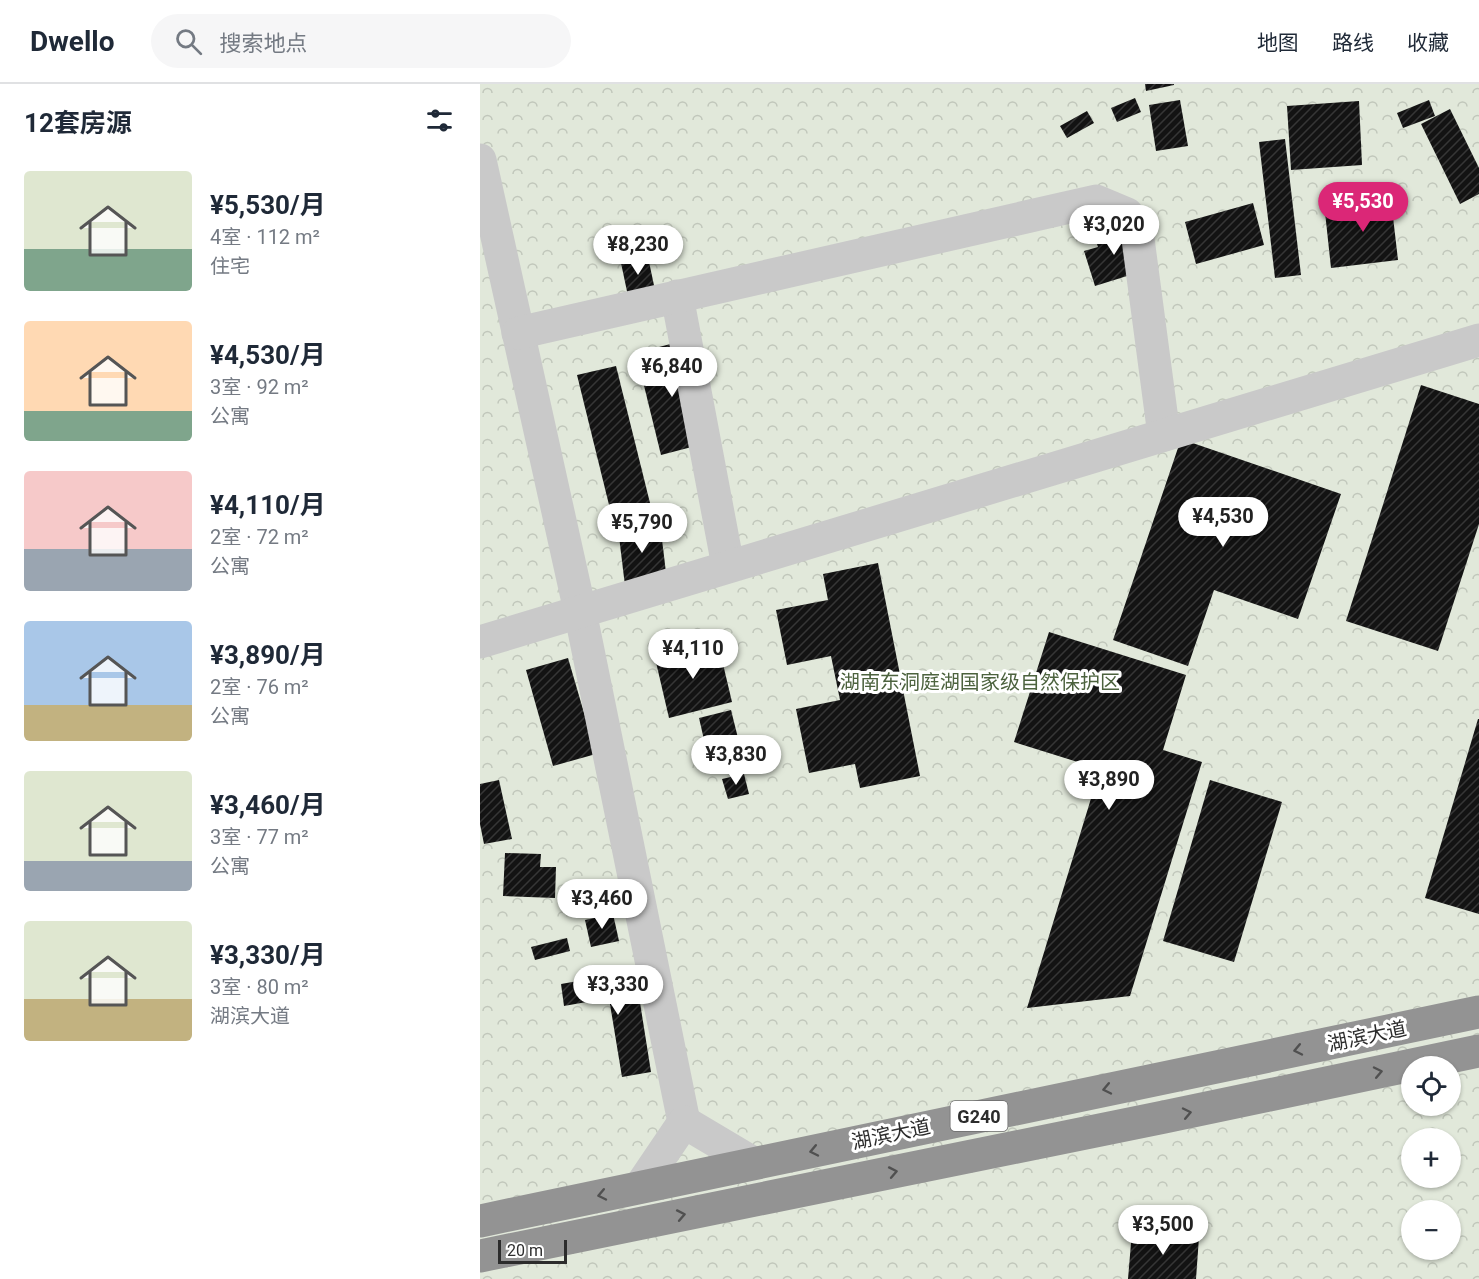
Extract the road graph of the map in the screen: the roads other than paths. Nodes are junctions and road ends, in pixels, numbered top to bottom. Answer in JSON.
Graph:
{"nodes":[{"id":1,"x":480,"y":160,"type":"edge"},
{"id":2,"x":677,"y":296,"type":"junction"},
{"id":3,"x":518,"y":333,"type":"junction"},
{"id":4,"x":1479,"y":340,"type":"edge"},
{"id":5,"x":1164,"y":435,"type":"junction"},
{"id":6,"x":728,"y":566,"type":"junction"},
{"id":7,"x":580,"y":611,"type":"junction"},
{"id":8,"x":480,"y":642,"type":"edge"},
{"id":9,"x":1479,"y":1012,"type":"edge"},
{"id":10,"x":1479,"y":1051,"type":"edge"},
{"id":11,"x":684,"y":1122,"type":"junction"},
{"id":12,"x":753,"y":1163,"type":"junction"},
{"id":13,"x":640,"y":1187,"type":"junction"},
{"id":14,"x":480,"y":1221,"type":"edge"},
{"id":15,"x":480,"y":1256,"type":"edge"}],
"edges":[{"from":1,"to":3,"type":"street"},
{"from":2,"to":3,"type":"street"},
{"from":2,"to":5,"type":"street"},
{"from":2,"to":6,"type":"street"},
{"from":3,"to":7,"type":"street"},
{"from":4,"to":5,"type":"street"},
{"from":5,"to":6,"type":"street"},
{"from":6,"to":7,"type":"street"},
{"from":7,"to":8,"type":"street"},
{"from":7,"to":11,"type":"street"},
{"from":9,"to":12,"type":"highway","name":"湖滨大道","number":"G240","one_way":true},
{"from":15,"to":10,"type":"highway","name":"湖滨大道","number":"G240","one_way":true},
{"from":11,"to":12,"type":"street"},
{"from":11,"to":13,"type":"street"},
{"from":12,"to":13,"type":"highway","name":"湖滨大道","number":"G240"},
{"from":13,"to":14,"type":"highway","name":"湖滨大道","number":"G240","one_way":true}]}
